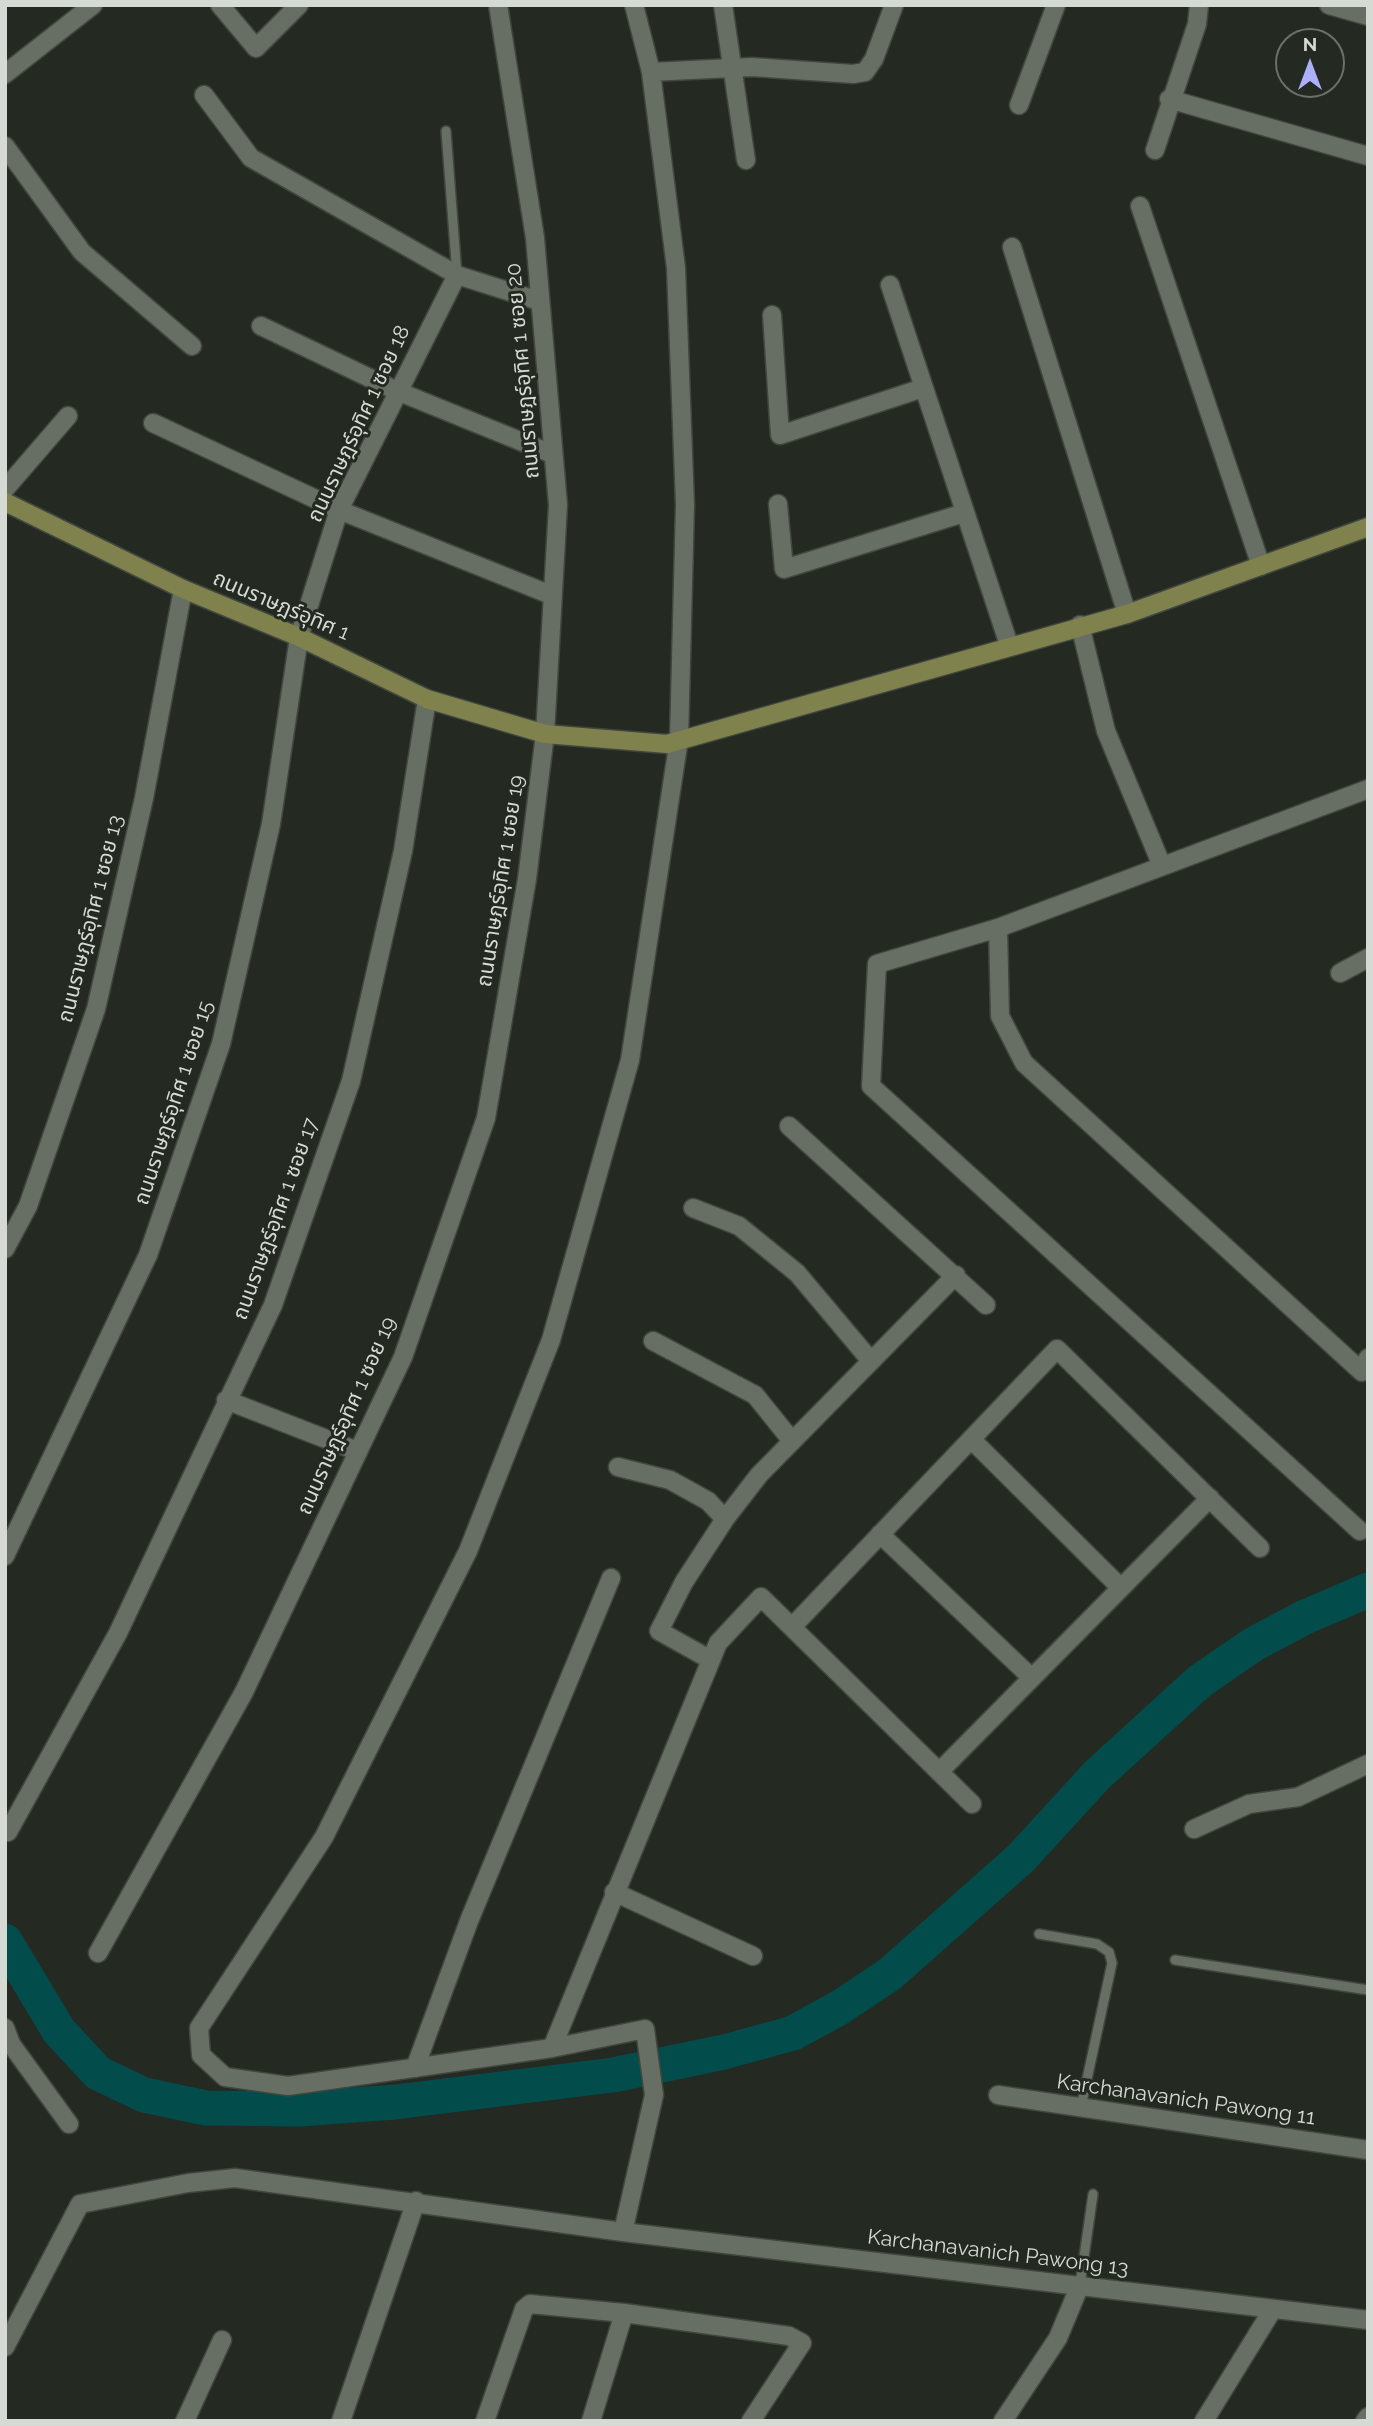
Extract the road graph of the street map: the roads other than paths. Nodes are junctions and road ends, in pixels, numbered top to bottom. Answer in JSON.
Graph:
{"nodes":[{"id":1,"x":93,"y":5,"type":"edge"},
{"id":2,"x":220,"y":5,"type":"edge"},
{"id":3,"x":299,"y":5,"type":"edge"},
{"id":4,"x":498,"y":5,"type":"edge"},
{"id":5,"x":634,"y":5,"type":"edge"},
{"id":6,"x":723,"y":5,"type":"edge"},
{"id":7,"x":894,"y":5,"type":"edge"},
{"id":8,"x":1056,"y":5,"type":"edge"},
{"id":9,"x":1199,"y":5,"type":"edge"},
{"id":10,"x":1329,"y":5,"type":"edge"},
{"id":11,"x":1368,"y":16,"type":"edge"},
{"id":12,"x":730,"y":68,"type":"junction"},
{"id":13,"x":651,"y":72,"type":"junction"},
{"id":14,"x":5,"y":74,"type":"edge"},
{"id":15,"x":204,"y":95,"type":"dead end"},
{"id":16,"x":1169,"y":99,"type":"junction"},
{"id":17,"x":1019,"y":105,"type":"dead end"},
{"id":18,"x":446,"y":131,"type":"dead end"},
{"id":19,"x":5,"y":146,"type":"edge"},
{"id":20,"x":1155,"y":150,"type":"dead end"},
{"id":21,"x":1368,"y":156,"type":"edge"},
{"id":22,"x":746,"y":160,"type":"dead end"},
{"id":23,"x":1140,"y":206,"type":"dead end"},
{"id":24,"x":1012,"y":247,"type":"dead end"},
{"id":25,"x":457,"y":275,"type":"junction"},
{"id":26,"x":890,"y":285,"type":"dead end"},
{"id":27,"x":539,"y":301,"type":"junction"},
{"id":28,"x":772,"y":315,"type":"dead end"},
{"id":29,"x":261,"y":326,"type":"dead end"},
{"id":30,"x":192,"y":346,"type":"dead end"},
{"id":31,"x":923,"y":388,"type":"junction"},
{"id":32,"x":397,"y":391,"type":"junction"},
{"id":33,"x":68,"y":416,"type":"dead end"},
{"id":34,"x":153,"y":423,"type":"dead end"},
{"id":35,"x":552,"y":454,"type":"junction"},
{"id":36,"x":5,"y":488,"type":"edge"},
{"id":37,"x":5,"y":502,"type":"edge"},
{"id":38,"x":778,"y":504,"type":"dead end"},
{"id":39,"x":339,"y":510,"type":"junction"},
{"id":40,"x":964,"y":513,"type":"junction"},
{"id":41,"x":1368,"y":527,"type":"edge"},
{"id":42,"x":1261,"y":566,"type":"junction"},
{"id":43,"x":183,"y":589,"type":"junction"},
{"id":44,"x":551,"y":595,"type":"junction"},
{"id":45,"x":1127,"y":614,"type":"junction"},
{"id":46,"x":1080,"y":625,"type":"junction"},
{"id":47,"x":299,"y":636,"type":"junction"},
{"id":48,"x":1009,"y":645,"type":"junction"},
{"id":49,"x":427,"y":699,"type":"junction"},
{"id":50,"x":545,"y":734,"type":"junction"},
{"id":51,"x":679,"y":739,"type":"junction"},
{"id":52,"x":1368,"y":789,"type":"edge"},
{"id":53,"x":1162,"y":866,"type":"junction"},
{"id":54,"x":998,"y":928,"type":"junction"},
{"id":55,"x":1368,"y":958,"type":"edge"},
{"id":56,"x":1340,"y":973,"type":"dead end"},
{"id":57,"x":789,"y":1126,"type":"dead end"},
{"id":58,"x":693,"y":1208,"type":"dead end"},
{"id":59,"x":5,"y":1249,"type":"edge"},
{"id":60,"x":956,"y":1275,"type":"junction"},
{"id":61,"x":986,"y":1305,"type":"dead end"},
{"id":62,"x":653,"y":1341,"type":"dead end"},
{"id":63,"x":1368,"y":1358,"type":"edge"},
{"id":64,"x":871,"y":1361,"type":"junction"},
{"id":65,"x":226,"y":1400,"type":"junction"},
{"id":66,"x":971,"y":1439,"type":"junction"},
{"id":67,"x":792,"y":1441,"type":"junction"},
{"id":68,"x":357,"y":1451,"type":"junction"},
{"id":69,"x":618,"y":1467,"type":"dead end"},
{"id":70,"x":1210,"y":1498,"type":"junction"},
{"id":71,"x":724,"y":1519,"type":"junction"},
{"id":72,"x":1360,"y":1531,"type":"dead end"},
{"id":73,"x":880,"y":1534,"type":"junction"},
{"id":74,"x":1260,"y":1548,"type":"dead end"},
{"id":75,"x":5,"y":1556,"type":"edge"},
{"id":76,"x":611,"y":1578,"type":"dead end"},
{"id":77,"x":1121,"y":1588,"type":"junction"},
{"id":78,"x":792,"y":1627,"type":"junction"},
{"id":79,"x":711,"y":1660,"type":"junction"},
{"id":80,"x":1032,"y":1678,"type":"junction"},
{"id":81,"x":1368,"y":1764,"type":"edge"},
{"id":82,"x":939,"y":1772,"type":"junction"},
{"id":83,"x":972,"y":1804,"type":"dead end"},
{"id":84,"x":1194,"y":1829,"type":"dead end"},
{"id":85,"x":8,"y":1832,"type":"dead end"},
{"id":86,"x":614,"y":1892,"type":"junction"},
{"id":87,"x":1040,"y":1934,"type":"dead end"},
{"id":88,"x":98,"y":1953,"type":"dead end"},
{"id":89,"x":753,"y":1956,"type":"dead end"},
{"id":90,"x":1175,"y":1960,"type":"dead end"},
{"id":91,"x":1368,"y":1990,"type":"edge"},
{"id":92,"x":5,"y":2028,"type":"edge"},
{"id":93,"x":552,"y":2048,"type":"junction"},
{"id":94,"x":415,"y":2068,"type":"junction"},
{"id":95,"x":998,"y":2095,"type":"dead end"},
{"id":96,"x":1081,"y":2107,"type":"junction"},
{"id":97,"x":69,"y":2124,"type":"dead end"},
{"id":98,"x":1368,"y":2150,"type":"edge"},
{"id":99,"x":1093,"y":2194,"type":"dead end"},
{"id":100,"x":416,"y":2201,"type":"junction"},
{"id":101,"x":623,"y":2231,"type":"junction"},
{"id":102,"x":1080,"y":2285,"type":"junction"},
{"id":103,"x":1273,"y":2309,"type":"junction"},
{"id":104,"x":624,"y":2313,"type":"junction"},
{"id":105,"x":1368,"y":2320,"type":"edge"},
{"id":106,"x":222,"y":2340,"type":"dead end"},
{"id":107,"x":5,"y":2347,"type":"edge"},
{"id":108,"x":185,"y":2421,"type":"edge"},
{"id":109,"x":341,"y":2421,"type":"edge"},
{"id":110,"x":485,"y":2421,"type":"edge"},
{"id":111,"x":591,"y":2421,"type":"edge"},
{"id":112,"x":751,"y":2421,"type":"edge"},
{"id":113,"x":1003,"y":2421,"type":"edge"},
{"id":114,"x":1203,"y":2421,"type":"edge"}],
"edges":[{"from":1,"to":14,"type":"street"},
{"from":2,"to":3,"type":"street"},
{"from":4,"to":27,"type":"street","name":"ถนนราษฎร์อุทิศ 1 ซอย 20"},
{"from":5,"to":13,"type":"street"},
{"from":6,"to":12,"type":"street"},
{"from":7,"to":12,"type":"street"},
{"from":8,"to":17,"type":"street"},
{"from":9,"to":16,"type":"street"},
{"from":10,"to":11,"type":"street"},
{"from":12,"to":13,"type":"street"},
{"from":12,"to":22,"type":"street"},
{"from":13,"to":51,"type":"street"},
{"from":15,"to":25,"type":"street"},
{"from":16,"to":20,"type":"street"},
{"from":16,"to":21,"type":"street"},
{"from":18,"to":25,"type":"lane"},
{"from":19,"to":30,"type":"street"},
{"from":23,"to":42,"type":"street"},
{"from":24,"to":45,"type":"street"},
{"from":25,"to":27,"type":"street"},
{"from":25,"to":32,"type":"street","name":"ถนนราษฎร์อุทิศ 1 ซอย 18"},
{"from":26,"to":31,"type":"street"},
{"from":27,"to":35,"type":"street","name":"ถนนราษฎร์อุทิศ 1 ซอย 20"},
{"from":28,"to":31,"type":"street"},
{"from":29,"to":32,"type":"street"},
{"from":31,"to":40,"type":"street"},
{"from":32,"to":35,"type":"street"},
{"from":32,"to":39,"type":"street","name":"ถนนราษฎร์อุทิศ 1 ซอย 18"},
{"from":33,"to":36,"type":"street"},
{"from":34,"to":39,"type":"street"},
{"from":35,"to":44,"type":"street","name":"ถนนราษฎร์อุทิศ 1 ซอย 20"},
{"from":37,"to":43,"type":"street","name":"ถนนราษฎร์อุทิศ 1"},
{"from":38,"to":40,"type":"street"},
{"from":39,"to":44,"type":"street"},
{"from":39,"to":47,"type":"street","name":"ถนนราษฎร์อุทิศ 1 ซอย 18"},
{"from":40,"to":48,"type":"street"},
{"from":41,"to":42,"type":"street","name":"ถนนราษฎร์อุทิศ 1"},
{"from":42,"to":45,"type":"street","name":"ถนนราษฎร์อุทิศ 1"},
{"from":43,"to":47,"type":"street","name":"ถนนราษฎร์อุทิศ 1"},
{"from":43,"to":59,"type":"street","name":"ถนนราษฎร์อุทิศ 1 ซอย 13"},
{"from":44,"to":50,"type":"street","name":"ถนนราษฎร์อุทิศ 1 ซอย 20"},
{"from":45,"to":46,"type":"street","name":"ถนนราษฎร์อุทิศ 1"},
{"from":46,"to":48,"type":"street","name":"ถนนราษฎร์อุทิศ 1"},
{"from":46,"to":53,"type":"street"},
{"from":47,"to":49,"type":"street","name":"ถนนราษฎร์อุทิศ 1"},
{"from":47,"to":75,"type":"street","name":"ถนนราษฎร์อุทิศ 1 ซอย 15"},
{"from":48,"to":51,"type":"street","name":"ถนนราษฎร์อุทิศ 1"},
{"from":49,"to":50,"type":"street","name":"ถนนราษฎร์อุทิศ 1"},
{"from":49,"to":65,"type":"street","name":"ถนนราษฎร์อุทิศ 1 ซอย 17"},
{"from":50,"to":51,"type":"street","name":"ถนนราษฎร์อุทิศ 1"},
{"from":50,"to":68,"type":"street","name":"ถนนราษฎร์อุทิศ 1 ซอย 19"},
{"from":51,"to":94,"type":"street"},
{"from":52,"to":53,"type":"street"},
{"from":53,"to":54,"type":"street"},
{"from":54,"to":63,"type":"street"},
{"from":54,"to":72,"type":"street"},
{"from":55,"to":56,"type":"street"},
{"from":57,"to":60,"type":"street"},
{"from":58,"to":64,"type":"street"},
{"from":60,"to":61,"type":"street"},
{"from":60,"to":64,"type":"street"},
{"from":62,"to":67,"type":"street"},
{"from":64,"to":67,"type":"street"},
{"from":65,"to":68,"type":"street"},
{"from":65,"to":85,"type":"street","name":"ถนนราษฎร์อุทิศ 1 ซอย 17"},
{"from":66,"to":70,"type":"street"},
{"from":66,"to":73,"type":"street"},
{"from":66,"to":77,"type":"street"},
{"from":67,"to":71,"type":"street"},
{"from":68,"to":88,"type":"street","name":"ถนนราษฎร์อุทิศ 1 ซอย 19"},
{"from":69,"to":71,"type":"street"},
{"from":70,"to":74,"type":"street"},
{"from":70,"to":77,"type":"street"},
{"from":71,"to":79,"type":"street"},
{"from":73,"to":78,"type":"street"},
{"from":73,"to":80,"type":"street"},
{"from":76,"to":94,"type":"street"},
{"from":77,"to":80,"type":"street"},
{"from":78,"to":79,"type":"street"},
{"from":78,"to":82,"type":"street"},
{"from":79,"to":86,"type":"street"},
{"from":80,"to":82,"type":"street"},
{"from":81,"to":84,"type":"street"},
{"from":82,"to":83,"type":"street"},
{"from":86,"to":89,"type":"street"},
{"from":86,"to":93,"type":"street"},
{"from":87,"to":96,"type":"lane"},
{"from":90,"to":91,"type":"lane"},
{"from":92,"to":97,"type":"street"},
{"from":93,"to":94,"type":"street"},
{"from":93,"to":101,"type":"street"},
{"from":95,"to":96,"type":"street","name":"Karchanavanich Pawong 11"},
{"from":96,"to":98,"type":"street","name":"Karchanavanich Pawong 11"},
{"from":99,"to":102,"type":"lane"},
{"from":100,"to":101,"type":"street","name":"Karchanavanich Pawong 13"},
{"from":100,"to":107,"type":"street","name":"Karchanavanich Pawong 13"},
{"from":100,"to":109,"type":"street"},
{"from":101,"to":102,"type":"street","name":"Karchanavanich Pawong 13"},
{"from":102,"to":103,"type":"street","name":"Karchanavanich Pawong 13"},
{"from":102,"to":113,"type":"street"},
{"from":103,"to":105,"type":"street","name":"Karchanavanich Pawong 13"},
{"from":103,"to":114,"type":"street"},
{"from":104,"to":110,"type":"street"},
{"from":104,"to":111,"type":"street"},
{"from":104,"to":112,"type":"street"},
{"from":106,"to":108,"type":"street"}]}
